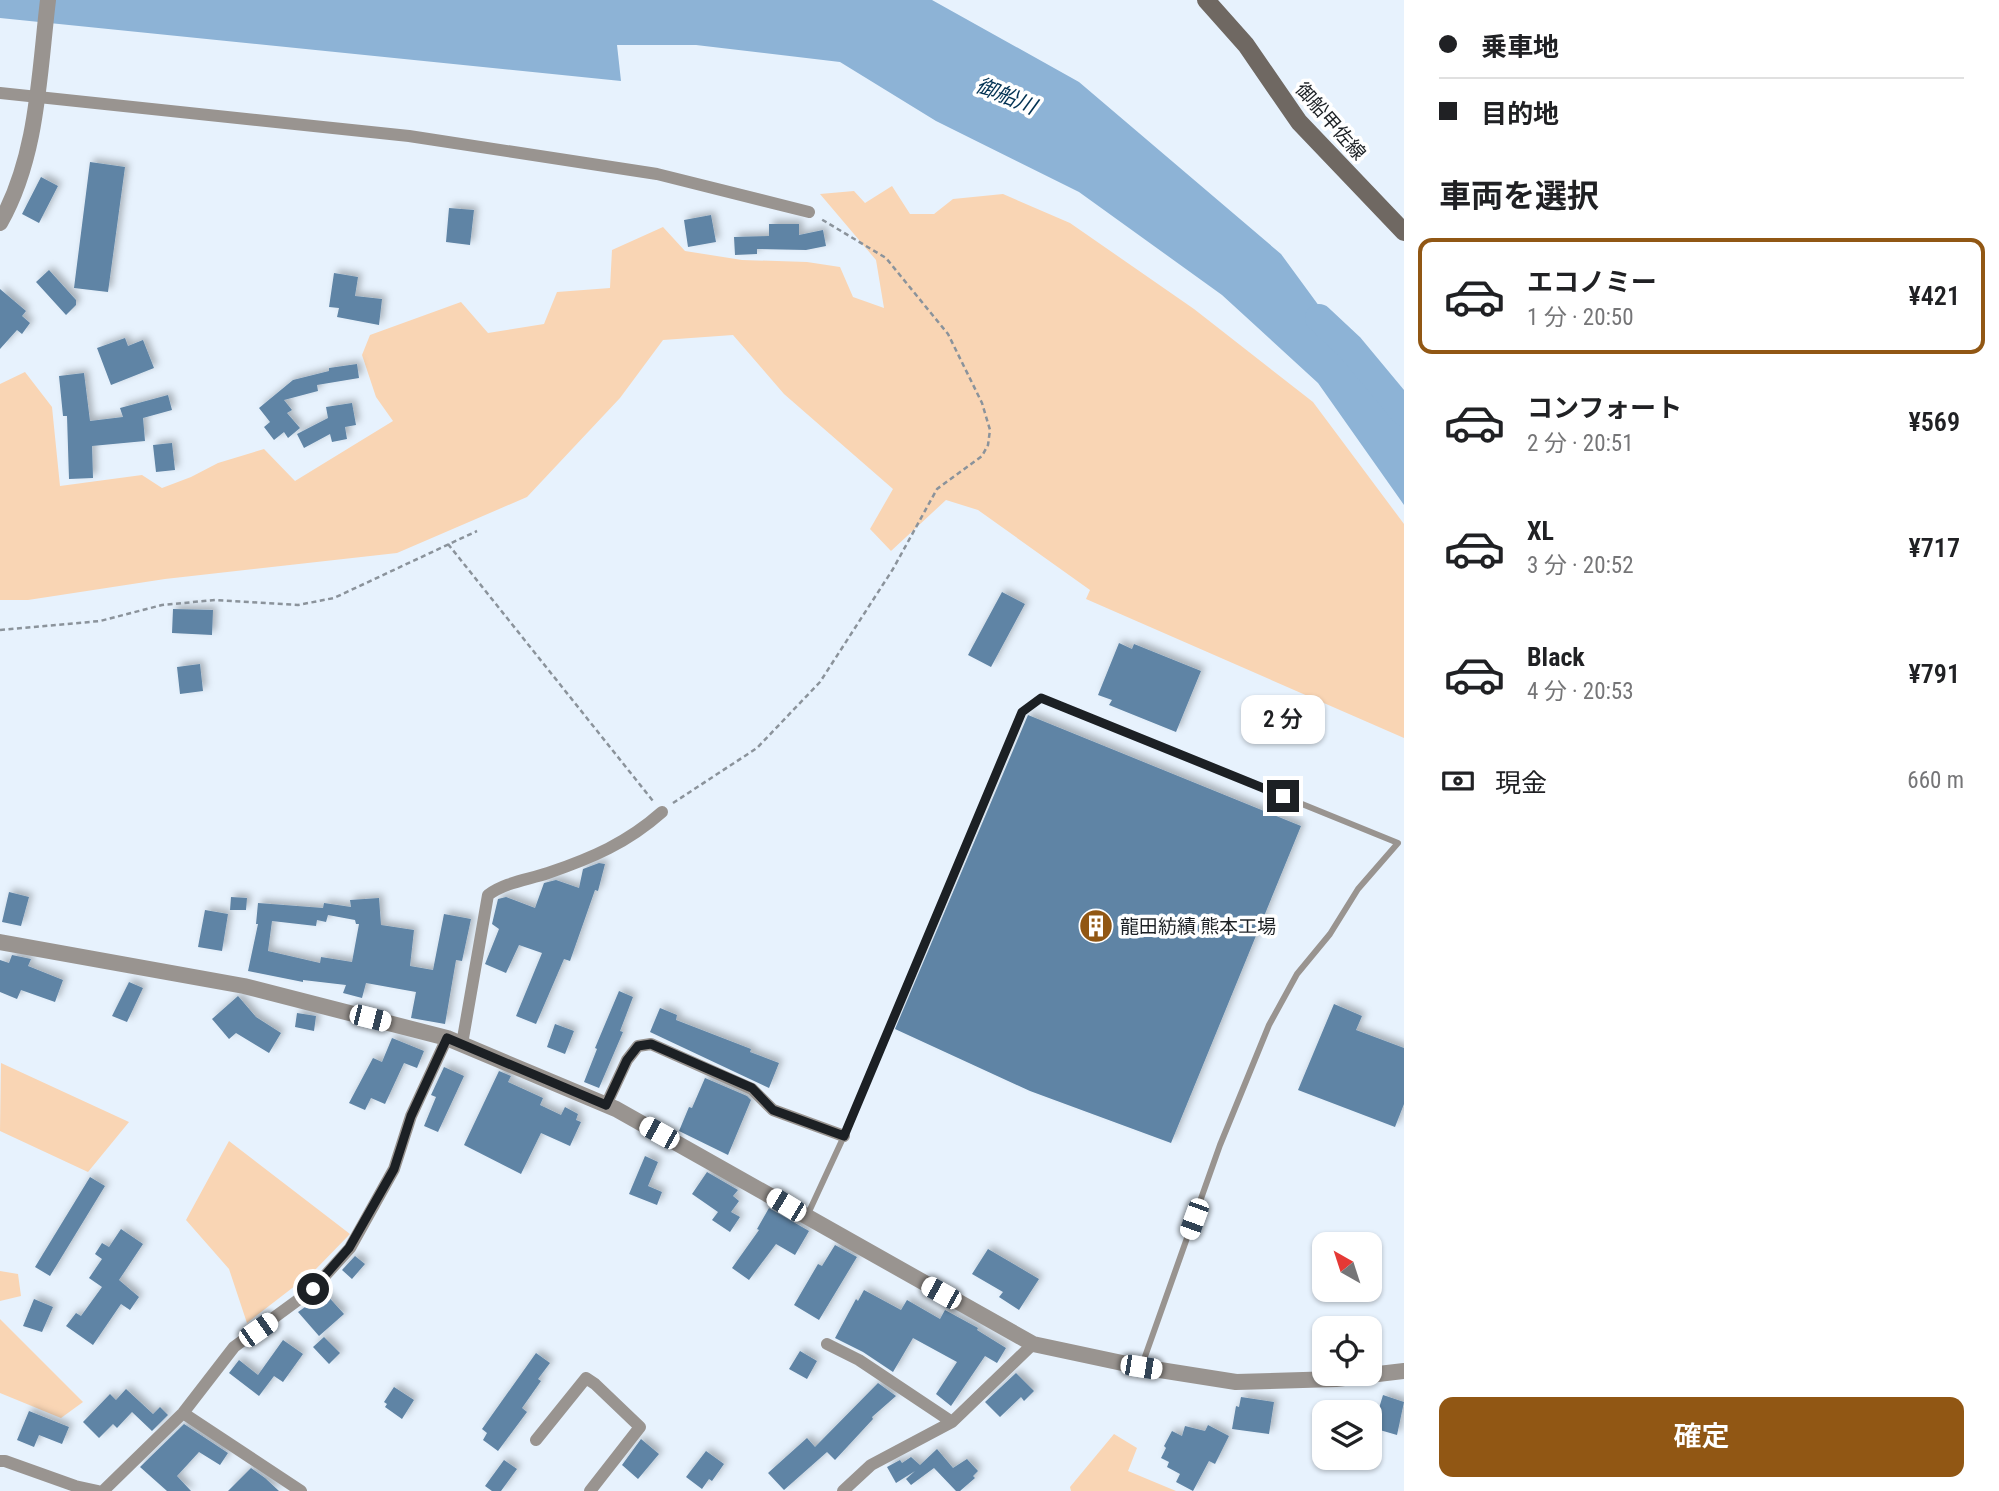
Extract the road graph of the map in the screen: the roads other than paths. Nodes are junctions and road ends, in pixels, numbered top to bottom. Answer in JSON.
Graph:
{"nodes":[{"id":1,"x":48,"y":0,"type":"edge"},
{"id":2,"x":1206,"y":0,"type":"edge"},
{"id":3,"x":0,"y":93,"type":"edge"},
{"id":4,"x":37,"y":97,"type":"junction"},
{"id":5,"x":809,"y":212,"type":"road end"},
{"id":6,"x":0,"y":223,"type":"edge"},
{"id":7,"x":1404,"y":232,"type":"edge"},
{"id":8,"x":662,"y":812,"type":"road end"},
{"id":9,"x":0,"y":942,"type":"edge"},
{"id":10,"x":455,"y":1041,"type":"junction"},
{"id":11,"x":606,"y":1105,"type":"junction"},
{"id":12,"x":844,"y":1136,"type":"junction"},
{"id":13,"x":806,"y":1218,"type":"junction"},
{"id":14,"x":827,"y":1344,"type":"dead end"},
{"id":15,"x":1033,"y":1344,"type":"junction"},
{"id":16,"x":1141,"y":1367,"type":"junction"},
{"id":17,"x":1404,"y":1371,"type":"edge"},
{"id":18,"x":183,"y":1413,"type":"junction"},
{"id":19,"x":952,"y":1422,"type":"junction"},
{"id":20,"x":536,"y":1440,"type":"dead end"},
{"id":21,"x":0,"y":1461,"type":"edge"},
{"id":22,"x":97,"y":1491,"type":"edge"},
{"id":23,"x":103,"y":1491,"type":"edge"},
{"id":24,"x":301,"y":1491,"type":"edge"},
{"id":25,"x":590,"y":1491,"type":"edge"},
{"id":26,"x":843,"y":1491,"type":"edge"}],
"edges":[{"from":1,"to":4,"type":"street"},
{"from":2,"to":7,"type":"main road","name":"御船甲佐線"},
{"from":3,"to":4,"type":"street"},
{"from":4,"to":5,"type":"street"},
{"from":4,"to":6,"type":"street"},
{"from":8,"to":10,"type":"street"},
{"from":9,"to":10,"type":"street"},
{"from":10,"to":11,"type":"street"},
{"from":10,"to":18,"type":"street"},
{"from":11,"to":12,"type":"street"},
{"from":11,"to":13,"type":"street"},
{"from":12,"to":13,"type":"lane"},
{"from":12,"to":16,"type":"lane"},
{"from":13,"to":15,"type":"street"},
{"from":14,"to":19,"type":"street"},
{"from":15,"to":16,"type":"street"},
{"from":15,"to":19,"type":"street"},
{"from":16,"to":17,"type":"street"},
{"from":18,"to":23,"type":"street"},
{"from":18,"to":24,"type":"street"},
{"from":19,"to":26,"type":"street"},
{"from":20,"to":25,"type":"street"},
{"from":21,"to":22,"type":"street"}]}
